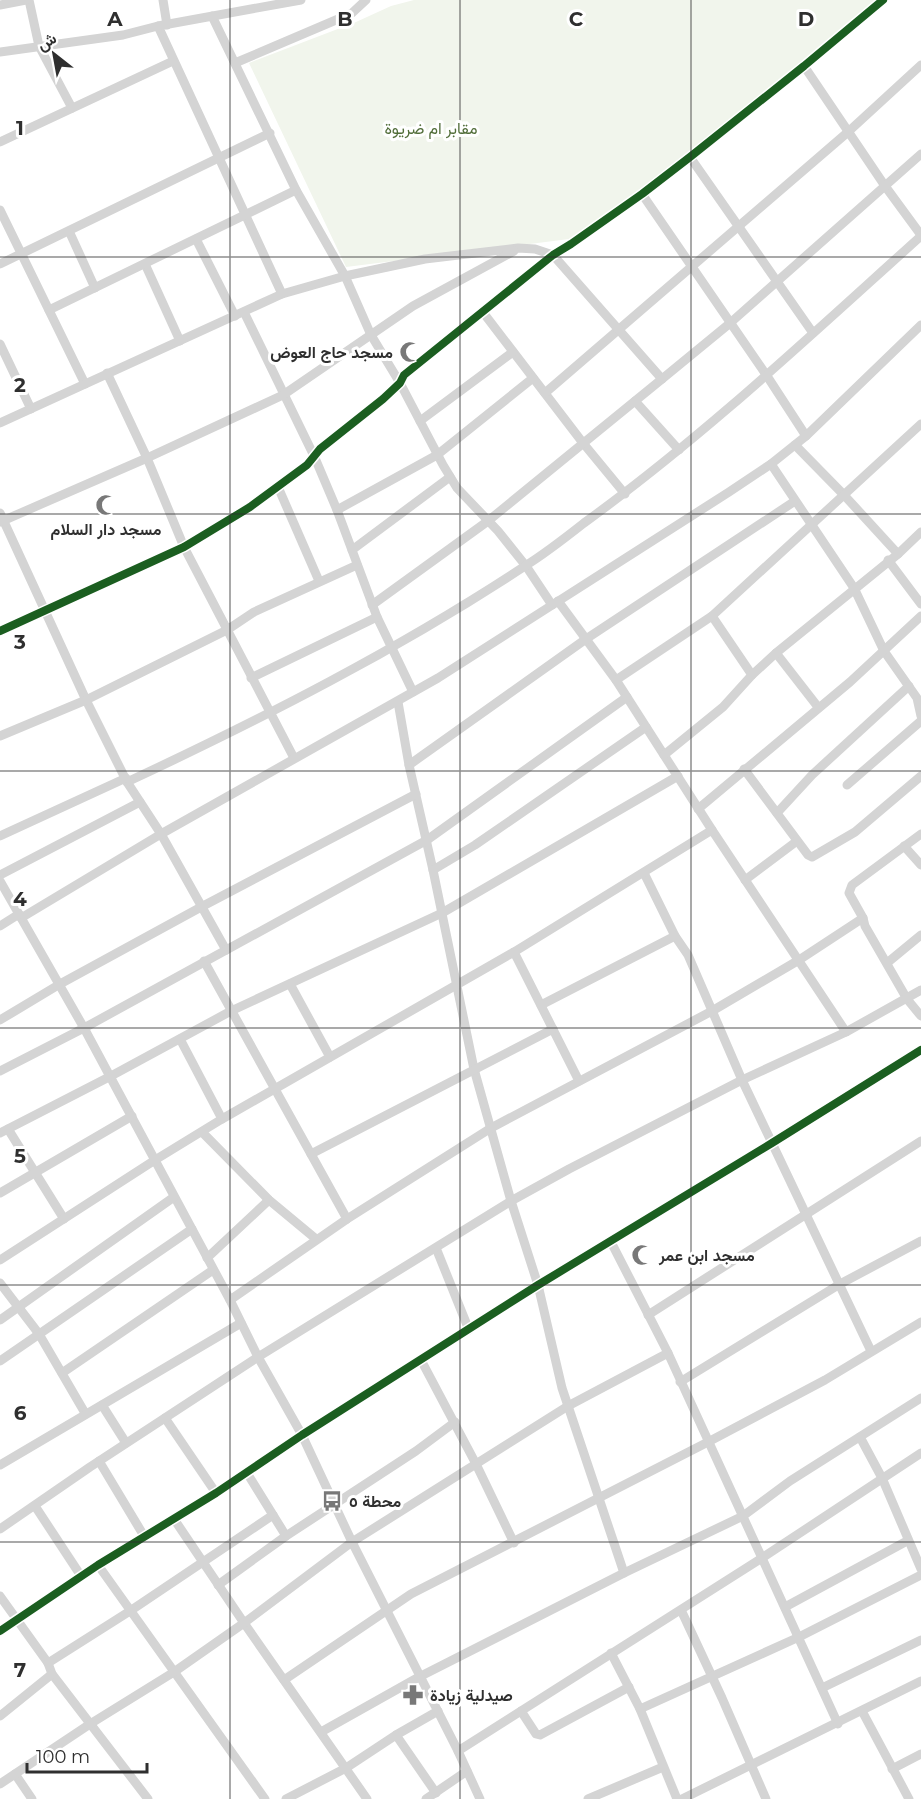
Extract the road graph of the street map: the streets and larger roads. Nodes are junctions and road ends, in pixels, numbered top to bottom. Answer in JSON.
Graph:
{"nodes":[{"id":1,"x":27,"y":0,"type":"edge"},
{"id":2,"x":163,"y":0,"type":"edge"},
{"id":3,"x":301,"y":0,"type":"edge"},
{"id":4,"x":366,"y":0,"type":"edge"},
{"id":5,"x":883,"y":0,"type":"edge"},
{"id":6,"x":0,"y":4,"type":"edge"},
{"id":7,"x":212,"y":16,"type":"junction"},
{"id":8,"x":162,"y":26,"type":"junction"},
{"id":9,"x":39,"y":46,"type":"junction"},
{"id":10,"x":0,"y":52,"type":"edge"},
{"id":11,"x":173,"y":61,"type":"junction"},
{"id":12,"x":235,"y":63,"type":"junction"},
{"id":13,"x":921,"y":65,"type":"edge"},
{"id":14,"x":804,"y":66,"type":"junction"},
{"id":15,"x":72,"y":108,"type":"junction"},
{"id":16,"x":848,"y":132,"type":"junction"},
{"id":17,"x":270,"y":133,"type":"junction"},
{"id":18,"x":0,"y":142,"type":"edge"},
{"id":19,"x":921,"y":154,"type":"edge"},
{"id":20,"x":690,"y":157,"type":"junction"},
{"id":21,"x":219,"y":159,"type":"junction"},
{"id":22,"x":885,"y":186,"type":"junction"},
{"id":23,"x":296,"y":190,"type":"junction"},
{"id":24,"x":642,"y":195,"type":"junction"},
{"id":25,"x":0,"y":210,"type":"edge"},
{"id":26,"x":245,"y":215,"type":"junction"},
{"id":27,"x":738,"y":227,"type":"junction"},
{"id":28,"x":69,"y":231,"type":"junction"},
{"id":29,"x":921,"y":235,"type":"edge"},
{"id":30,"x":196,"y":238,"type":"junction"},
{"id":31,"x":518,"y":248,"type":"junction"},
{"id":32,"x":22,"y":254,"type":"junction"},
{"id":33,"x":553,"y":255,"type":"junction"},
{"id":34,"x":0,"y":264,"type":"edge"},
{"id":35,"x":145,"y":264,"type":"junction"},
{"id":36,"x":692,"y":266,"type":"junction"},
{"id":37,"x":345,"y":276,"type":"junction"},
{"id":38,"x":776,"y":282,"type":"junction"},
{"id":39,"x":95,"y":288,"type":"junction"},
{"id":40,"x":282,"y":294,"type":"junction"},
{"id":41,"x":49,"y":310,"type":"junction"},
{"id":42,"x":482,"y":311,"type":"junction"},
{"id":43,"x":239,"y":314,"type":"junction"},
{"id":44,"x":729,"y":324,"type":"junction"},
{"id":45,"x":921,"y":325,"type":"edge"},
{"id":46,"x":619,"y":329,"type":"junction"},
{"id":47,"x":813,"y":333,"type":"junction"},
{"id":48,"x":371,"y":335,"type":"junction"},
{"id":49,"x":180,"y":341,"type":"junction"},
{"id":50,"x":0,"y":344,"type":"edge"},
{"id":51,"x":513,"y":352,"type":"junction"},
{"id":52,"x":107,"y":373,"type":"junction"},
{"id":53,"x":767,"y":376,"type":"junction"},
{"id":54,"x":533,"y":378,"type":"junction"},
{"id":55,"x":662,"y":379,"type":"junction"},
{"id":56,"x":400,"y":383,"type":"junction"},
{"id":57,"x":85,"y":384,"type":"junction"},
{"id":58,"x":545,"y":393,"type":"junction"},
{"id":59,"x":283,"y":395,"type":"junction"},
{"id":60,"x":635,"y":401,"type":"junction"},
{"id":61,"x":31,"y":409,"type":"junction"},
{"id":62,"x":420,"y":422,"type":"junction"},
{"id":63,"x":0,"y":423,"type":"edge"},
{"id":64,"x":921,"y":424,"type":"edge"},
{"id":65,"x":806,"y":436,"type":"junction"},
{"id":66,"x":583,"y":443,"type":"junction"},
{"id":67,"x":795,"y":445,"type":"junction"},
{"id":68,"x":679,"y":450,"type":"junction"},
{"id":69,"x":437,"y":455,"type":"junction"},
{"id":70,"x":147,"y":458,"type":"junction"},
{"id":71,"x":315,"y":458,"type":"junction"},
{"id":72,"x":771,"y":464,"type":"junction"},
{"id":73,"x":450,"y":477,"type":"junction"},
{"id":74,"x":278,"y":487,"type":"junction"},
{"id":75,"x":625,"y":494,"type":"junction"},
{"id":76,"x":844,"y":495,"type":"junction"},
{"id":77,"x":795,"y":501,"type":"junction"},
{"id":78,"x":337,"y":510,"type":"junction"},
{"id":79,"x":1,"y":519,"type":"edge"},
{"id":80,"x":488,"y":521,"type":"junction"},
{"id":81,"x":812,"y":525,"type":"junction"},
{"id":82,"x":921,"y":532,"type":"edge"},
{"id":83,"x":184,"y":548,"type":"junction"},
{"id":84,"x":352,"y":550,"type":"junction"},
{"id":85,"x":898,"y":554,"type":"junction"},
{"id":86,"x":888,"y":560,"type":"junction"},
{"id":87,"x":357,"y":565,"type":"junction"},
{"id":88,"x":526,"y":566,"type":"junction"},
{"id":89,"x":319,"y":581,"type":"junction"},
{"id":90,"x":854,"y":588,"type":"junction"},
{"id":91,"x":555,"y":603,"type":"junction"},
{"id":92,"x":921,"y":604,"type":"edge"},
{"id":93,"x":372,"y":605,"type":"junction"},
{"id":94,"x":44,"y":610,"type":"junction"},
{"id":95,"x":377,"y":616,"type":"junction"},
{"id":96,"x":712,"y":616,"type":"junction"},
{"id":97,"x":921,"y":616,"type":"edge"},
{"id":98,"x":227,"y":630,"type":"junction"},
{"id":99,"x":0,"y":631,"type":"edge"},
{"id":100,"x":586,"y":639,"type":"junction"},
{"id":101,"x":393,"y":648,"type":"junction"},
{"id":102,"x":884,"y":651,"type":"junction"},
{"id":103,"x":776,"y":653,"type":"junction"},
{"id":104,"x":752,"y":675,"type":"junction"},
{"id":105,"x":251,"y":678,"type":"junction"},
{"id":106,"x":616,"y":680,"type":"junction"},
{"id":107,"x":909,"y":686,"type":"junction"},
{"id":108,"x":413,"y":692,"type":"junction"},
{"id":109,"x":627,"y":697,"type":"junction"},
{"id":110,"x":86,"y":700,"type":"junction"},
{"id":111,"x":398,"y":702,"type":"junction"},
{"id":112,"x":818,"y":707,"type":"junction"},
{"id":113,"x":270,"y":714,"type":"junction"},
{"id":114,"x":921,"y":716,"type":"edge"},
{"id":115,"x":921,"y":721,"type":"edge"},
{"id":116,"x":645,"y":727,"type":"junction"},
{"id":117,"x":0,"y":736,"type":"edge"},
{"id":118,"x":664,"y":755,"type":"junction"},
{"id":119,"x":294,"y":758,"type":"junction"},
{"id":120,"x":409,"y":765,"type":"junction"},
{"id":121,"x":744,"y":769,"type":"junction"},
{"id":122,"x":678,"y":776,"type":"junction"},
{"id":123,"x":921,"y":776,"type":"edge"},
{"id":124,"x":127,"y":780,"type":"junction"},
{"id":125,"x":847,"y":785,"type":"dead end"},
{"id":126,"x":416,"y":795,"type":"junction"},
{"id":127,"x":140,"y":802,"type":"junction"},
{"id":128,"x":698,"y":809,"type":"junction"},
{"id":129,"x":777,"y":813,"type":"junction"},
{"id":130,"x":712,"y":830,"type":"junction"},
{"id":131,"x":161,"y":834,"type":"junction"},
{"id":132,"x":921,"y":834,"type":"edge"},
{"id":133,"x":0,"y":836,"type":"edge"},
{"id":134,"x":427,"y":840,"type":"junction"},
{"id":135,"x":797,"y":841,"type":"junction"},
{"id":136,"x":904,"y":846,"type":"junction"},
{"id":137,"x":921,"y":865,"type":"edge"},
{"id":138,"x":433,"y":870,"type":"junction"},
{"id":139,"x":644,"y":873,"type":"junction"},
{"id":140,"x":0,"y":874,"type":"edge"},
{"id":141,"x":0,"y":880,"type":"edge"},
{"id":142,"x":745,"y":880,"type":"junction"},
{"id":143,"x":203,"y":906,"type":"junction"},
{"id":144,"x":442,"y":913,"type":"junction"},
{"id":145,"x":20,"y":916,"type":"junction"},
{"id":146,"x":863,"y":918,"type":"junction"},
{"id":147,"x":0,"y":926,"type":"edge"},
{"id":148,"x":921,"y":935,"type":"edge"},
{"id":149,"x":675,"y":936,"type":"junction"},
{"id":150,"x":226,"y":950,"type":"junction"},
{"id":151,"x":514,"y":952,"type":"junction"},
{"id":152,"x":799,"y":960,"type":"junction"},
{"id":153,"x":204,"y":961,"type":"junction"},
{"id":154,"x":887,"y":963,"type":"junction"},
{"id":155,"x":60,"y":984,"type":"junction"},
{"id":156,"x":290,"y":984,"type":"junction"},
{"id":157,"x":457,"y":985,"type":"junction"},
{"id":158,"x":921,"y":990,"type":"edge"},
{"id":159,"x":907,"y":999,"type":"junction"},
{"id":160,"x":542,"y":1005,"type":"junction"},
{"id":161,"x":231,"y":1011,"type":"junction"},
{"id":162,"x":712,"y":1011,"type":"junction"},
{"id":163,"x":921,"y":1016,"type":"edge"},
{"id":164,"x":0,"y":1020,"type":"edge"},
{"id":165,"x":84,"y":1028,"type":"junction"},
{"id":166,"x":553,"y":1029,"type":"junction"},
{"id":167,"x":846,"y":1032,"type":"junction"},
{"id":168,"x":180,"y":1039,"type":"junction"},
{"id":169,"x":921,"y":1050,"type":"edge"},
{"id":170,"x":330,"y":1057,"type":"junction"},
{"id":171,"x":474,"y":1069,"type":"junction"},
{"id":172,"x":0,"y":1071,"type":"edge"},
{"id":173,"x":111,"y":1076,"type":"junction"},
{"id":174,"x":742,"y":1080,"type":"junction"},
{"id":175,"x":579,"y":1081,"type":"junction"},
{"id":176,"x":275,"y":1089,"type":"junction"},
{"id":177,"x":132,"y":1116,"type":"junction"},
{"id":178,"x":222,"y":1119,"type":"junction"},
{"id":179,"x":491,"y":1128,"type":"junction"},
{"id":180,"x":4,"y":1131,"type":"edge"},
{"id":181,"x":202,"y":1132,"type":"junction"},
{"id":182,"x":921,"y":1141,"type":"edge"},
{"id":183,"x":772,"y":1143,"type":"junction"},
{"id":184,"x":311,"y":1154,"type":"junction"},
{"id":185,"x":155,"y":1160,"type":"junction"},
{"id":186,"x":35,"y":1173,"type":"junction"},
{"id":187,"x":0,"y":1193,"type":"edge"},
{"id":188,"x":174,"y":1197,"type":"junction"},
{"id":189,"x":269,"y":1200,"type":"junction"},
{"id":190,"x":511,"y":1201,"type":"junction"},
{"id":191,"x":806,"y":1214,"type":"junction"},
{"id":192,"x":64,"y":1218,"type":"junction"},
{"id":193,"x":347,"y":1219,"type":"junction"},
{"id":194,"x":192,"y":1229,"type":"junction"},
{"id":195,"x":316,"y":1239,"type":"junction"},
{"id":196,"x":611,"y":1242,"type":"junction"},
{"id":197,"x":920,"y":1246,"type":"edge"},
{"id":198,"x":436,"y":1248,"type":"junction"},
{"id":199,"x":207,"y":1258,"type":"junction"},
{"id":200,"x":0,"y":1260,"type":"edge"},
{"id":201,"x":213,"y":1270,"type":"junction"},
{"id":202,"x":0,"y":1283,"type":"edge"},
{"id":203,"x":840,"y":1284,"type":"junction"},
{"id":204,"x":538,"y":1285,"type":"junction"},
{"id":205,"x":230,"y":1300,"type":"junction"},
{"id":206,"x":18,"y":1309,"type":"junction"},
{"id":207,"x":648,"y":1315,"type":"junction"},
{"id":208,"x":0,"y":1320,"type":"edge"},
{"id":209,"x":921,"y":1322,"type":"edge"},
{"id":210,"x":241,"y":1323,"type":"junction"},
{"id":211,"x":469,"y":1330,"type":"junction"},
{"id":212,"x":39,"y":1334,"type":"junction"},
{"id":213,"x":872,"y":1351,"type":"junction"},
{"id":214,"x":668,"y":1353,"type":"junction"},
{"id":215,"x":258,"y":1357,"type":"junction"},
{"id":216,"x":421,"y":1360,"type":"junction"},
{"id":217,"x":0,"y":1361,"type":"edge"},
{"id":218,"x":62,"y":1373,"type":"junction"},
{"id":219,"x":680,"y":1382,"type":"junction"},
{"id":220,"x":921,"y":1398,"type":"edge"},
{"id":221,"x":102,"y":1405,"type":"junction"},
{"id":222,"x":568,"y":1406,"type":"junction"},
{"id":223,"x":85,"y":1413,"type":"junction"},
{"id":224,"x":165,"y":1418,"type":"junction"},
{"id":225,"x":455,"y":1422,"type":"junction"},
{"id":226,"x":302,"y":1435,"type":"junction"},
{"id":227,"x":860,"y":1437,"type":"junction"},
{"id":228,"x":708,"y":1442,"type":"junction"},
{"id":229,"x":126,"y":1443,"type":"junction"},
{"id":230,"x":921,"y":1453,"type":"edge"},
{"id":231,"x":99,"y":1461,"type":"junction"},
{"id":232,"x":476,"y":1464,"type":"junction"},
{"id":233,"x":0,"y":1465,"type":"edge"},
{"id":234,"x":247,"y":1473,"type":"junction"},
{"id":235,"x":882,"y":1478,"type":"junction"},
{"id":236,"x":216,"y":1493,"type":"junction"},
{"id":237,"x":600,"y":1499,"type":"junction"},
{"id":238,"x":334,"y":1503,"type":"junction"},
{"id":239,"x":35,"y":1506,"type":"junction"},
{"id":240,"x":273,"y":1515,"type":"junction"},
{"id":241,"x":743,"y":1516,"type":"junction"},
{"id":242,"x":174,"y":1519,"type":"junction"},
{"id":243,"x":0,"y":1529,"type":"edge"},
{"id":244,"x":144,"y":1536,"type":"junction"},
{"id":245,"x":286,"y":1536,"type":"junction"},
{"id":246,"x":907,"y":1541,"type":"junction"},
{"id":247,"x":352,"y":1542,"type":"junction"},
{"id":248,"x":514,"y":1543,"type":"junction"},
{"id":249,"x":762,"y":1558,"type":"junction"},
{"id":250,"x":203,"y":1562,"type":"junction"},
{"id":251,"x":98,"y":1565,"type":"junction"},
{"id":252,"x":921,"y":1569,"type":"edge"},
{"id":253,"x":624,"y":1573,"type":"junction"},
{"id":254,"x":921,"y":1575,"type":"edge"},
{"id":255,"x":81,"y":1576,"type":"junction"},
{"id":256,"x":218,"y":1585,"type":"junction"},
{"id":257,"x":0,"y":1596,"type":"edge"},
{"id":258,"x":785,"y":1607,"type":"junction"},
{"id":259,"x":386,"y":1610,"type":"junction"},
{"id":260,"x":681,"y":1610,"type":"junction"},
{"id":261,"x":130,"y":1611,"type":"junction"},
{"id":262,"x":16,"y":1620,"type":"junction"},
{"id":263,"x":244,"y":1623,"type":"junction"},
{"id":264,"x":0,"y":1631,"type":"edge"},
{"id":265,"x":799,"y":1637,"type":"junction"},
{"id":266,"x":921,"y":1640,"type":"edge"},
{"id":267,"x":611,"y":1653,"type":"junction"},
{"id":268,"x":48,"y":1663,"type":"junction"},
{"id":269,"x":174,"y":1672,"type":"junction"},
{"id":270,"x":52,"y":1674,"type":"junction"},
{"id":271,"x":419,"y":1677,"type":"junction"},
{"id":272,"x":712,"y":1677,"type":"junction"},
{"id":273,"x":284,"y":1680,"type":"junction"},
{"id":274,"x":921,"y":1681,"type":"edge"},
{"id":275,"x":628,"y":1687,"type":"junction"},
{"id":276,"x":822,"y":1688,"type":"junction"},
{"id":277,"x":640,"y":1709,"type":"junction"},
{"id":278,"x":521,"y":1711,"type":"junction"},
{"id":279,"x":438,"y":1712,"type":"junction"},
{"id":280,"x":862,"y":1712,"type":"junction"},
{"id":281,"x":0,"y":1716,"type":"edge"},
{"id":282,"x":90,"y":1724,"type":"junction"},
{"id":283,"x":838,"y":1724,"type":"junction"},
{"id":284,"x":321,"y":1732,"type":"junction"},
{"id":285,"x":396,"y":1735,"type":"junction"},
{"id":286,"x":458,"y":1750,"type":"junction"},
{"id":287,"x":921,"y":1754,"type":"edge"},
{"id":288,"x":751,"y":1766,"type":"junction"},
{"id":289,"x":663,"y":1767,"type":"junction"},
{"id":290,"x":346,"y":1768,"type":"junction"},
{"id":291,"x":892,"y":1769,"type":"junction"},
{"id":292,"x":467,"y":1772,"type":"junction"},
{"id":293,"x":15,"y":1774,"type":"junction"},
{"id":294,"x":0,"y":1784,"type":"edge"},
{"id":295,"x":436,"y":1793,"type":"junction"},
{"id":296,"x":32,"y":1799,"type":"edge"},
{"id":297,"x":148,"y":1799,"type":"edge"},
{"id":298,"x":265,"y":1799,"type":"edge"},
{"id":299,"x":286,"y":1799,"type":"edge"},
{"id":300,"x":367,"y":1799,"type":"edge"},
{"id":301,"x":426,"y":1799,"type":"edge"},
{"id":302,"x":480,"y":1799,"type":"edge"},
{"id":303,"x":588,"y":1799,"type":"edge"},
{"id":304,"x":677,"y":1799,"type":"edge"},
{"id":305,"x":682,"y":1799,"type":"edge"},
{"id":306,"x":766,"y":1799,"type":"edge"},
{"id":307,"x":909,"y":1799,"type":"edge"}],
"edges":[{"from":1,"to":6,"type":"street"},
{"from":1,"to":9,"type":"street"},
{"from":2,"to":8,"type":"street"},
{"from":3,"to":7,"type":"street"},
{"from":4,"to":12,"type":"street"},
{"from":5,"to":14,"type":"street"},
{"from":7,"to":8,"type":"street"},
{"from":7,"to":12,"type":"street"},
{"from":8,"to":9,"type":"street"},
{"from":8,"to":11,"type":"street"},
{"from":9,"to":10,"type":"street"},
{"from":9,"to":15,"type":"street"},
{"from":11,"to":15,"type":"street"},
{"from":11,"to":21,"type":"street"},
{"from":12,"to":17,"type":"street"},
{"from":13,"to":16,"type":"street"},
{"from":14,"to":16,"type":"street"},
{"from":14,"to":20,"type":"street"},
{"from":15,"to":18,"type":"street"},
{"from":16,"to":22,"type":"street"},
{"from":16,"to":27,"type":"street"},
{"from":17,"to":21,"type":"street"},
{"from":17,"to":23,"type":"street"},
{"from":19,"to":22,"type":"street"},
{"from":20,"to":24,"type":"street"},
{"from":20,"to":27,"type":"street"},
{"from":21,"to":26,"type":"street"},
{"from":21,"to":28,"type":"street"},
{"from":22,"to":29,"type":"street"},
{"from":22,"to":38,"type":"street"},
{"from":23,"to":26,"type":"street"},
{"from":23,"to":37,"type":"street"},
{"from":24,"to":33,"type":"street"},
{"from":24,"to":36,"type":"street"},
{"from":25,"to":32,"type":"street"},
{"from":26,"to":30,"type":"street"},
{"from":26,"to":40,"type":"street"},
{"from":27,"to":36,"type":"street"},
{"from":27,"to":38,"type":"street"},
{"from":28,"to":32,"type":"street"},
{"from":28,"to":39,"type":"street"},
{"from":29,"to":47,"type":"street"},
{"from":30,"to":35,"type":"street"},
{"from":30,"to":43,"type":"street"},
{"from":31,"to":33,"type":"street"},
{"from":31,"to":37,"type":"street"},
{"from":31,"to":48,"type":"street"},
{"from":32,"to":34,"type":"street"},
{"from":32,"to":41,"type":"street"},
{"from":33,"to":42,"type":"street"},
{"from":33,"to":46,"type":"street"},
{"from":35,"to":39,"type":"street"},
{"from":35,"to":49,"type":"street"},
{"from":36,"to":44,"type":"street"},
{"from":36,"to":46,"type":"street"},
{"from":37,"to":40,"type":"street"},
{"from":37,"to":48,"type":"street"},
{"from":38,"to":44,"type":"street"},
{"from":38,"to":47,"type":"street"},
{"from":39,"to":41,"type":"street"},
{"from":40,"to":43,"type":"street"},
{"from":41,"to":57,"type":"street"},
{"from":42,"to":51,"type":"street"},
{"from":42,"to":56,"type":"street"},
{"from":43,"to":49,"type":"street"},
{"from":43,"to":59,"type":"street"},
{"from":44,"to":53,"type":"street"},
{"from":44,"to":55,"type":"street"},
{"from":45,"to":65,"type":"street"},
{"from":46,"to":55,"type":"street"},
{"from":46,"to":58,"type":"street"},
{"from":47,"to":53,"type":"street"},
{"from":48,"to":56,"type":"street"},
{"from":48,"to":59,"type":"street"},
{"from":49,"to":52,"type":"street"},
{"from":50,"to":61,"type":"street"},
{"from":51,"to":54,"type":"street"},
{"from":51,"to":62,"type":"street"},
{"from":52,"to":57,"type":"street"},
{"from":52,"to":70,"type":"street"},
{"from":53,"to":65,"type":"street"},
{"from":53,"to":68,"type":"street"},
{"from":54,"to":58,"type":"street"},
{"from":54,"to":69,"type":"street"},
{"from":55,"to":60,"type":"street"},
{"from":56,"to":62,"type":"street"},
{"from":56,"to":71,"type":"street"},
{"from":57,"to":61,"type":"street"},
{"from":58,"to":66,"type":"street"},
{"from":59,"to":70,"type":"street"},
{"from":59,"to":71,"type":"street"},
{"from":60,"to":66,"type":"street"},
{"from":60,"to":68,"type":"street"},
{"from":61,"to":63,"type":"street"},
{"from":62,"to":69,"type":"street"},
{"from":64,"to":76,"type":"street"},
{"from":65,"to":67,"type":"street"},
{"from":66,"to":75,"type":"street"},
{"from":66,"to":80,"type":"street"},
{"from":67,"to":72,"type":"street"},
{"from":67,"to":76,"type":"street"},
{"from":68,"to":75,"type":"street"},
{"from":69,"to":73,"type":"street"},
{"from":69,"to":78,"type":"street"},
{"from":70,"to":79,"type":"street"},
{"from":70,"to":83,"type":"street"},
{"from":71,"to":74,"type":"street"},
{"from":71,"to":78,"type":"street"},
{"from":72,"to":77,"type":"street"},
{"from":72,"to":91,"type":"street"},
{"from":73,"to":80,"type":"street"},
{"from":73,"to":84,"type":"street"},
{"from":74,"to":83,"type":"street"},
{"from":74,"to":89,"type":"street"},
{"from":75,"to":88,"type":"street"},
{"from":76,"to":81,"type":"street"},
{"from":76,"to":85,"type":"street"},
{"from":77,"to":81,"type":"street"},
{"from":77,"to":100,"type":"street"},
{"from":78,"to":84,"type":"street"},
{"from":79,"to":94,"type":"street"},
{"from":80,"to":88,"type":"street"},
{"from":80,"to":93,"type":"street"},
{"from":81,"to":90,"type":"street"},
{"from":81,"to":96,"type":"street"},
{"from":82,"to":85,"type":"street"},
{"from":83,"to":94,"type":"street"},
{"from":83,"to":98,"type":"street"},
{"from":84,"to":87,"type":"street"},
{"from":85,"to":86,"type":"street"},
{"from":86,"to":90,"type":"street"},
{"from":86,"to":92,"type":"street"},
{"from":87,"to":89,"type":"street"},
{"from":87,"to":93,"type":"street"},
{"from":88,"to":91,"type":"street"},
{"from":88,"to":101,"type":"street"},
{"from":89,"to":98,"type":"street"},
{"from":90,"to":102,"type":"street"},
{"from":90,"to":103,"type":"street"},
{"from":91,"to":100,"type":"street"},
{"from":91,"to":108,"type":"street"},
{"from":93,"to":95,"type":"street"},
{"from":94,"to":99,"type":"street"},
{"from":94,"to":110,"type":"street"},
{"from":95,"to":101,"type":"street"},
{"from":95,"to":105,"type":"street"},
{"from":96,"to":104,"type":"street"},
{"from":96,"to":106,"type":"street"},
{"from":97,"to":102,"type":"street"},
{"from":98,"to":105,"type":"street"},
{"from":98,"to":110,"type":"street"},
{"from":100,"to":106,"type":"street"},
{"from":100,"to":120,"type":"street"},
{"from":101,"to":108,"type":"street"},
{"from":101,"to":113,"type":"street"},
{"from":102,"to":107,"type":"street"},
{"from":102,"to":112,"type":"street"},
{"from":103,"to":104,"type":"street"},
{"from":103,"to":112,"type":"street"},
{"from":104,"to":118,"type":"street"},
{"from":105,"to":113,"type":"street"},
{"from":106,"to":109,"type":"street"},
{"from":107,"to":114,"type":"street"},
{"from":107,"to":129,"type":"street"},
{"from":108,"to":111,"type":"street"},
{"from":109,"to":116,"type":"street"},
{"from":109,"to":134,"type":"street"},
{"from":110,"to":117,"type":"street"},
{"from":110,"to":124,"type":"street"},
{"from":111,"to":119,"type":"street"},
{"from":111,"to":120,"type":"street"},
{"from":112,"to":121,"type":"street"},
{"from":113,"to":119,"type":"street"},
{"from":113,"to":124,"type":"street"},
{"from":115,"to":125,"type":"street"},
{"from":116,"to":118,"type":"street"},
{"from":116,"to":138,"type":"street"},
{"from":118,"to":122,"type":"street"},
{"from":119,"to":131,"type":"street"},
{"from":120,"to":126,"type":"street"},
{"from":121,"to":128,"type":"street"},
{"from":121,"to":129,"type":"street"},
{"from":122,"to":128,"type":"street"},
{"from":122,"to":144,"type":"street"},
{"from":123,"to":135,"type":"street"},
{"from":124,"to":127,"type":"street"},
{"from":124,"to":133,"type":"street"},
{"from":126,"to":134,"type":"street"},
{"from":126,"to":143,"type":"street"},
{"from":127,"to":131,"type":"street"},
{"from":127,"to":140,"type":"street"},
{"from":128,"to":130,"type":"street"},
{"from":129,"to":135,"type":"street"},
{"from":130,"to":139,"type":"street"},
{"from":130,"to":142,"type":"street"},
{"from":131,"to":143,"type":"street"},
{"from":131,"to":145,"type":"street"},
{"from":132,"to":136,"type":"street"},
{"from":134,"to":138,"type":"street"},
{"from":134,"to":150,"type":"street"},
{"from":135,"to":142,"type":"street"},
{"from":136,"to":137,"type":"street"},
{"from":136,"to":146,"type":"street"},
{"from":138,"to":144,"type":"street"},
{"from":139,"to":149,"type":"street"},
{"from":139,"to":151,"type":"street"},
{"from":141,"to":145,"type":"street"},
{"from":142,"to":152,"type":"street"},
{"from":143,"to":150,"type":"street"},
{"from":143,"to":155,"type":"street"},
{"from":144,"to":156,"type":"street"},
{"from":144,"to":157,"type":"street"},
{"from":145,"to":147,"type":"street"},
{"from":145,"to":155,"type":"street"},
{"from":146,"to":152,"type":"street"},
{"from":146,"to":154,"type":"street"},
{"from":148,"to":154,"type":"street"},
{"from":149,"to":160,"type":"street"},
{"from":149,"to":162,"type":"street"},
{"from":150,"to":153,"type":"street"},
{"from":151,"to":157,"type":"street"},
{"from":151,"to":160,"type":"street"},
{"from":152,"to":162,"type":"street"},
{"from":152,"to":167,"type":"street"},
{"from":153,"to":161,"type":"street"},
{"from":153,"to":165,"type":"street"},
{"from":154,"to":159,"type":"street"},
{"from":155,"to":164,"type":"street"},
{"from":155,"to":165,"type":"street"},
{"from":156,"to":161,"type":"street"},
{"from":156,"to":170,"type":"street"},
{"from":157,"to":170,"type":"street"},
{"from":157,"to":171,"type":"street"},
{"from":158,"to":159,"type":"street"},
{"from":159,"to":163,"type":"street"},
{"from":159,"to":167,"type":"street"},
{"from":160,"to":166,"type":"street"},
{"from":161,"to":168,"type":"street"},
{"from":161,"to":176,"type":"street"},
{"from":162,"to":174,"type":"street"},
{"from":162,"to":175,"type":"street"},
{"from":165,"to":172,"type":"street"},
{"from":165,"to":173,"type":"street"},
{"from":166,"to":171,"type":"street"},
{"from":166,"to":175,"type":"street"},
{"from":167,"to":174,"type":"street"},
{"from":168,"to":173,"type":"street"},
{"from":168,"to":178,"type":"street"},
{"from":169,"to":183,"type":"street"},
{"from":170,"to":176,"type":"street"},
{"from":171,"to":179,"type":"street"},
{"from":171,"to":184,"type":"street"},
{"from":173,"to":177,"type":"street"},
{"from":173,"to":180,"type":"street"},
{"from":174,"to":183,"type":"street"},
{"from":174,"to":190,"type":"street"},
{"from":175,"to":179,"type":"street"},
{"from":176,"to":178,"type":"street"},
{"from":176,"to":184,"type":"street"},
{"from":177,"to":185,"type":"street"},
{"from":177,"to":186,"type":"street"},
{"from":178,"to":181,"type":"street"},
{"from":179,"to":190,"type":"street"},
{"from":179,"to":193,"type":"street"},
{"from":180,"to":186,"type":"street"},
{"from":181,"to":185,"type":"street"},
{"from":181,"to":189,"type":"street"},
{"from":182,"to":191,"type":"street"},
{"from":183,"to":191,"type":"street"},
{"from":183,"to":196,"type":"street"},
{"from":184,"to":193,"type":"street"},
{"from":185,"to":188,"type":"street"},
{"from":185,"to":192,"type":"street"},
{"from":186,"to":187,"type":"street"},
{"from":186,"to":192,"type":"street"},
{"from":188,"to":194,"type":"street"},
{"from":188,"to":206,"type":"street"},
{"from":189,"to":195,"type":"street"},
{"from":189,"to":199,"type":"street"},
{"from":190,"to":198,"type":"street"},
{"from":190,"to":204,"type":"street"},
{"from":191,"to":203,"type":"street"},
{"from":191,"to":207,"type":"street"},
{"from":192,"to":200,"type":"street"},
{"from":193,"to":195,"type":"street"},
{"from":194,"to":199,"type":"street"},
{"from":194,"to":212,"type":"street"},
{"from":195,"to":205,"type":"street"},
{"from":196,"to":204,"type":"street"},
{"from":196,"to":207,"type":"street"},
{"from":197,"to":203,"type":"street"},
{"from":198,"to":211,"type":"street"},
{"from":198,"to":215,"type":"street"},
{"from":199,"to":201,"type":"street"},
{"from":201,"to":205,"type":"street"},
{"from":201,"to":218,"type":"street"},
{"from":202,"to":206,"type":"street"},
{"from":203,"to":213,"type":"street"},
{"from":203,"to":219,"type":"street"},
{"from":204,"to":211,"type":"street"},
{"from":204,"to":222,"type":"street"},
{"from":205,"to":210,"type":"street"},
{"from":206,"to":208,"type":"street"},
{"from":206,"to":212,"type":"street"},
{"from":207,"to":214,"type":"street"},
{"from":209,"to":213,"type":"street"},
{"from":210,"to":215,"type":"street"},
{"from":210,"to":221,"type":"street"},
{"from":211,"to":216,"type":"street"},
{"from":212,"to":217,"type":"street"},
{"from":212,"to":218,"type":"street"},
{"from":213,"to":228,"type":"street"},
{"from":214,"to":219,"type":"street"},
{"from":214,"to":222,"type":"street"},
{"from":215,"to":224,"type":"street"},
{"from":215,"to":226,"type":"street"},
{"from":216,"to":225,"type":"street"},
{"from":216,"to":226,"type":"street"},
{"from":218,"to":223,"type":"street"},
{"from":219,"to":228,"type":"street"},
{"from":220,"to":227,"type":"street"},
{"from":221,"to":223,"type":"street"},
{"from":221,"to":229,"type":"street"},
{"from":222,"to":232,"type":"street"},
{"from":222,"to":237,"type":"street"},
{"from":223,"to":233,"type":"street"},
{"from":224,"to":229,"type":"street"},
{"from":224,"to":236,"type":"street"},
{"from":225,"to":232,"type":"street"},
{"from":225,"to":238,"type":"street"},
{"from":226,"to":234,"type":"street"},
{"from":226,"to":238,"type":"street"},
{"from":227,"to":235,"type":"street"},
{"from":227,"to":241,"type":"street"},
{"from":228,"to":237,"type":"street"},
{"from":228,"to":241,"type":"street"},
{"from":229,"to":231,"type":"street"},
{"from":230,"to":235,"type":"street"},
{"from":231,"to":239,"type":"street"},
{"from":231,"to":244,"type":"street"},
{"from":232,"to":247,"type":"street"},
{"from":232,"to":248,"type":"street"},
{"from":234,"to":236,"type":"street"},
{"from":234,"to":240,"type":"street"},
{"from":235,"to":246,"type":"street"},
{"from":235,"to":249,"type":"street"},
{"from":236,"to":242,"type":"street"},
{"from":237,"to":248,"type":"street"},
{"from":237,"to":253,"type":"street"},
{"from":238,"to":245,"type":"street"},
{"from":238,"to":247,"type":"street"},
{"from":239,"to":243,"type":"street"},
{"from":239,"to":255,"type":"street"},
{"from":240,"to":245,"type":"street"},
{"from":240,"to":250,"type":"street"},
{"from":241,"to":249,"type":"street"},
{"from":241,"to":253,"type":"street"},
{"from":242,"to":244,"type":"street"},
{"from":242,"to":250,"type":"street"},
{"from":244,"to":251,"type":"street"},
{"from":245,"to":256,"type":"street"},
{"from":246,"to":252,"type":"street"},
{"from":246,"to":258,"type":"street"},
{"from":247,"to":259,"type":"street"},
{"from":247,"to":263,"type":"street"},
{"from":248,"to":259,"type":"street"},
{"from":249,"to":258,"type":"street"},
{"from":249,"to":260,"type":"street"},
{"from":250,"to":256,"type":"street"},
{"from":250,"to":261,"type":"street"},
{"from":251,"to":255,"type":"street"},
{"from":251,"to":261,"type":"street"},
{"from":253,"to":271,"type":"street"},
{"from":254,"to":265,"type":"street"},
{"from":255,"to":262,"type":"street"},
{"from":256,"to":263,"type":"street"},
{"from":257,"to":262,"type":"street"},
{"from":258,"to":265,"type":"street"},
{"from":259,"to":271,"type":"street"},
{"from":259,"to":273,"type":"street"},
{"from":260,"to":267,"type":"street"},
{"from":260,"to":272,"type":"street"},
{"from":261,"to":268,"type":"street"},
{"from":261,"to":269,"type":"street"},
{"from":262,"to":264,"type":"street"},
{"from":262,"to":268,"type":"street"},
{"from":263,"to":269,"type":"street"},
{"from":263,"to":273,"type":"street"},
{"from":265,"to":272,"type":"street"},
{"from":265,"to":276,"type":"street"},
{"from":266,"to":276,"type":"street"},
{"from":267,"to":275,"type":"street"},
{"from":267,"to":278,"type":"street"},
{"from":268,"to":270,"type":"street"},
{"from":269,"to":282,"type":"street"},
{"from":269,"to":298,"type":"street"},
{"from":270,"to":281,"type":"street"},
{"from":270,"to":282,"type":"street"},
{"from":271,"to":279,"type":"street"},
{"from":271,"to":284,"type":"street"},
{"from":272,"to":277,"type":"street"},
{"from":272,"to":288,"type":"street"},
{"from":273,"to":284,"type":"street"},
{"from":274,"to":280,"type":"street"},
{"from":275,"to":277,"type":"street"},
{"from":275,"to":278,"type":"street"},
{"from":276,"to":283,"type":"street"},
{"from":277,"to":289,"type":"street"},
{"from":278,"to":286,"type":"street"},
{"from":279,"to":285,"type":"street"},
{"from":279,"to":286,"type":"street"},
{"from":280,"to":283,"type":"street"},
{"from":280,"to":291,"type":"street"},
{"from":282,"to":293,"type":"street"},
{"from":282,"to":297,"type":"street"},
{"from":283,"to":288,"type":"street"},
{"from":284,"to":290,"type":"street"},
{"from":285,"to":290,"type":"street"},
{"from":285,"to":295,"type":"street"},
{"from":286,"to":292,"type":"street"},
{"from":287,"to":291,"type":"street"},
{"from":288,"to":305,"type":"street"},
{"from":288,"to":306,"type":"street"},
{"from":289,"to":303,"type":"street"},
{"from":289,"to":304,"type":"street"},
{"from":290,"to":299,"type":"street"},
{"from":290,"to":300,"type":"street"},
{"from":291,"to":307,"type":"street"},
{"from":292,"to":295,"type":"street"},
{"from":292,"to":302,"type":"street"},
{"from":293,"to":294,"type":"street"},
{"from":293,"to":296,"type":"street"},
{"from":295,"to":301,"type":"street"}]}
